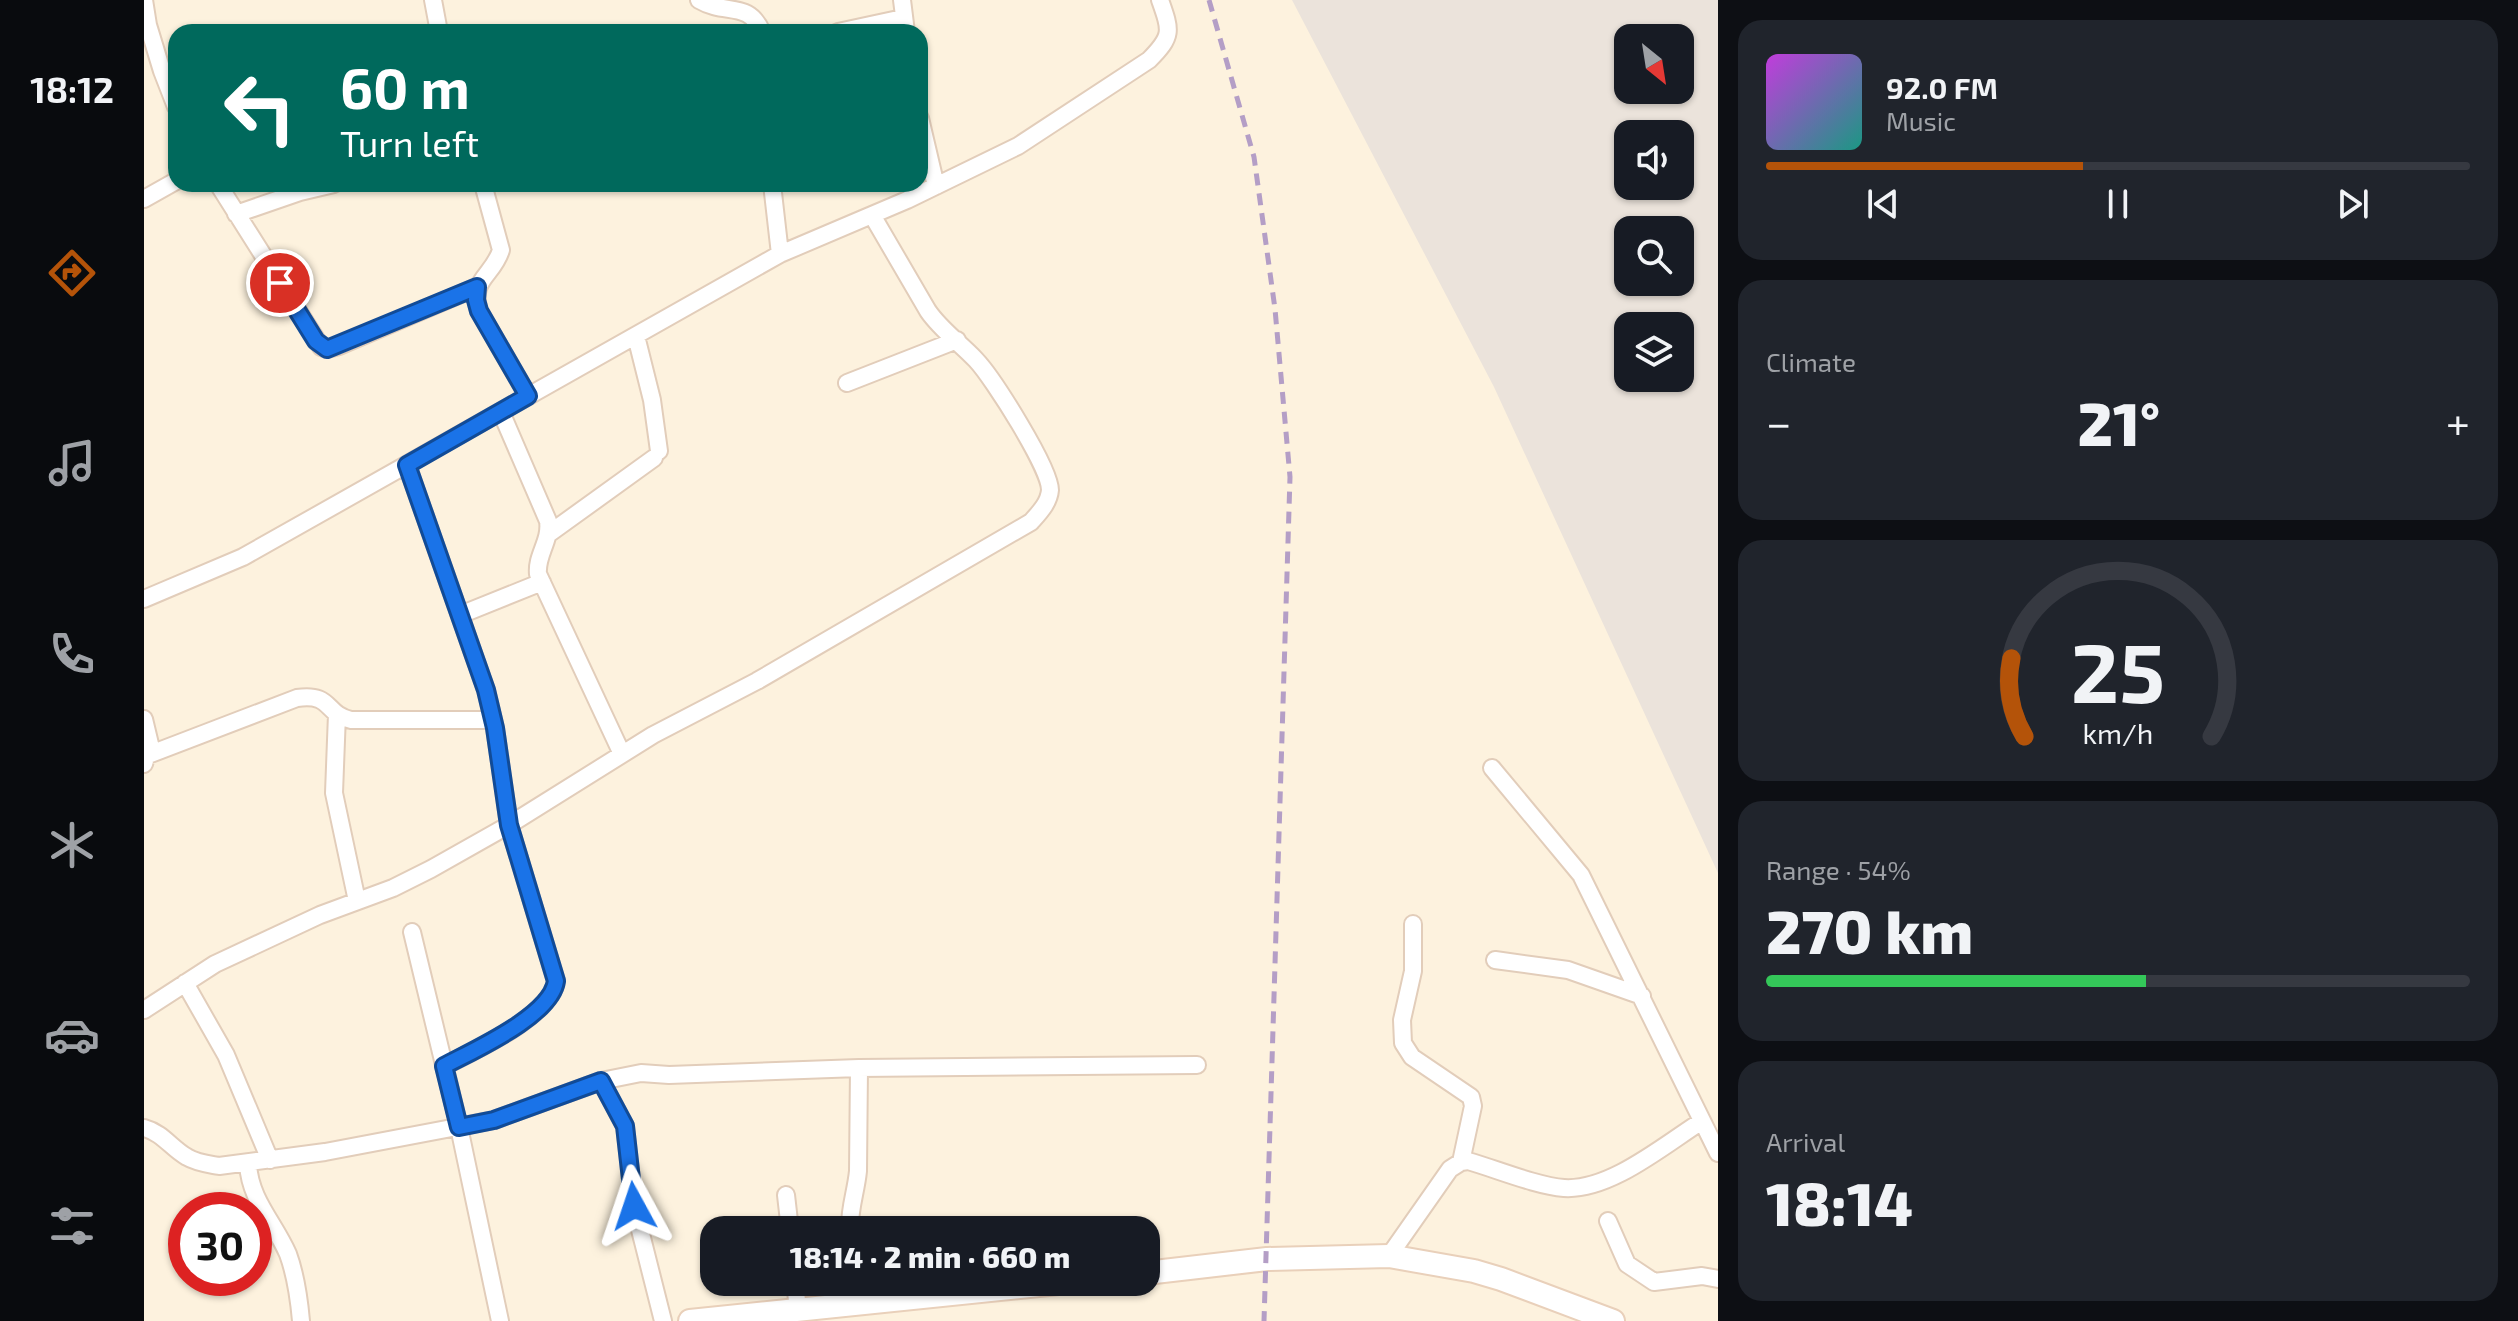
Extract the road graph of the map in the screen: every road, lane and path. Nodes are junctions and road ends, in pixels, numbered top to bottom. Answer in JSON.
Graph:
{"nodes":[{"id":1,"x":144,"y":0,"type":"edge"},
{"id":2,"x":433,"y":0,"type":"edge"},
{"id":3,"x":699,"y":0,"type":"edge"},
{"id":4,"x":902,"y":0,"type":"edge"},
{"id":5,"x":1160,"y":0,"type":"edge"},
{"id":6,"x":438,"y":24,"type":"edge"},
{"id":7,"x":758,"y":24,"type":"edge"},
{"id":8,"x":904,"y":24,"type":"edge"},
{"id":9,"x":146,"y":26,"type":"edge"},
{"id":10,"x":168,"y":86,"type":"edge"},
{"id":11,"x":928,"y":152,"type":"edge"},
{"id":12,"x":168,"y":186,"type":"edge"},
{"id":13,"x":936,"y":186,"type":"junction"},
{"id":14,"x":928,"y":190,"type":"edge"},
{"id":15,"x":223,"y":192,"type":"edge"},
{"id":16,"x":300,"y":192,"type":"edge"},
{"id":17,"x":485,"y":192,"type":"edge"},
{"id":18,"x":773,"y":192,"type":"edge"},
{"id":19,"x":923,"y":192,"type":"edge"},
{"id":20,"x":144,"y":199,"type":"edge"},
{"id":21,"x":236,"y":214,"type":"junction"},
{"id":22,"x":872,"y":215,"type":"junction"},
{"id":23,"x":780,"y":254,"type":"junction"},
{"id":24,"x":477,"y":287,"type":"junction"},
{"id":25,"x":636,"y":336,"type":"junction"},
{"id":26,"x":957,"y":340,"type":"junction"},
{"id":27,"x":847,"y":383,"type":"dead end"},
{"id":28,"x":528,"y":396,"type":"junction"},
{"id":29,"x":501,"y":412,"type":"junction"},
{"id":30,"x":407,"y":465,"type":"junction"},
{"id":31,"x":550,"y":533,"type":"junction"},
{"id":32,"x":542,"y":582,"type":"junction"},
{"id":33,"x":144,"y":599,"type":"edge"},
{"id":34,"x":460,"y":615,"type":"junction"},
{"id":35,"x":337,"y":714,"type":"junction"},
{"id":36,"x":144,"y":719,"type":"edge"},
{"id":37,"x":493,"y":720,"type":"junction"},
{"id":38,"x":622,"y":754,"type":"junction"},
{"id":39,"x":146,"y":760,"type":"edge"},
{"id":40,"x":1492,"y":768,"type":"dead end"},
{"id":41,"x":509,"y":825,"type":"junction"},
{"id":42,"x":357,"y":901,"type":"junction"},
{"id":43,"x":1413,"y":924,"type":"dead end"},
{"id":44,"x":412,"y":932,"type":"dead end"},
{"id":45,"x":1495,"y":960,"type":"dead end"},
{"id":46,"x":185,"y":983,"type":"junction"},
{"id":47,"x":1642,"y":996,"type":"junction"},
{"id":48,"x":144,"y":1010,"type":"edge"},
{"id":49,"x":1197,"y":1065,"type":"dead end"},
{"id":50,"x":444,"y":1066,"type":"junction"},
{"id":51,"x":859,"y":1068,"type":"junction"},
{"id":52,"x":601,"y":1081,"type":"junction"},
{"id":53,"x":1702,"y":1121,"type":"junction"},
{"id":54,"x":459,"y":1127,"type":"junction"},
{"id":55,"x":144,"y":1128,"type":"edge"},
{"id":56,"x":1718,"y":1153,"type":"edge"},
{"id":57,"x":270,"y":1160,"type":"junction"},
{"id":58,"x":1461,"y":1162,"type":"junction"},
{"id":59,"x":248,"y":1164,"type":"junction"},
{"id":60,"x":786,"y":1195,"type":"dead end"},
{"id":61,"x":788,"y":1216,"type":"edge"},
{"id":62,"x":850,"y":1216,"type":"edge"},
{"id":63,"x":1608,"y":1221,"type":"dead end"},
{"id":64,"x":1389,"y":1256,"type":"junction"},
{"id":65,"x":1160,"y":1271,"type":"edge"},
{"id":66,"x":1718,"y":1279,"type":"edge"},
{"id":67,"x":796,"y":1296,"type":"edge"},
{"id":68,"x":846,"y":1296,"type":"edge"},
{"id":69,"x":798,"y":1310,"type":"junction"},
{"id":70,"x":301,"y":1321,"type":"edge"},
{"id":71,"x":500,"y":1321,"type":"edge"},
{"id":72,"x":663,"y":1321,"type":"edge"},
{"id":73,"x":690,"y":1321,"type":"edge"},
{"id":74,"x":1613,"y":1321,"type":"edge"}],
"edges":[{"from":1,"to":9,"type":"street"},
{"from":2,"to":6,"type":"street"},
{"from":3,"to":7,"type":"street"},
{"from":4,"to":8,"type":"street"},
{"from":5,"to":13,"type":"street"},
{"from":9,"to":10,"type":"street"},
{"from":11,"to":13,"type":"street"},
{"from":12,"to":20,"type":"street"},
{"from":13,"to":14,"type":"street"},
{"from":15,"to":21,"type":"street"},
{"from":16,"to":21,"type":"street"},
{"from":17,"to":24,"type":"street"},
{"from":18,"to":23,"type":"street"},
{"from":19,"to":22,"type":"street"},
{"from":21,"to":24,"type":"street"},
{"from":22,"to":23,"type":"street"},
{"from":22,"to":26,"type":"street"},
{"from":23,"to":25,"type":"street"},
{"from":24,"to":28,"type":"street"},
{"from":25,"to":28,"type":"street"},
{"from":25,"to":31,"type":"street"},
{"from":26,"to":27,"type":"street"},
{"from":26,"to":38,"type":"street"},
{"from":28,"to":29,"type":"street"},
{"from":29,"to":30,"type":"street"},
{"from":29,"to":31,"type":"street"},
{"from":30,"to":33,"type":"street"},
{"from":30,"to":34,"type":"street"},
{"from":31,"to":32,"type":"street"},
{"from":32,"to":34,"type":"street"},
{"from":32,"to":38,"type":"street"},
{"from":34,"to":37,"type":"street"},
{"from":35,"to":37,"type":"street"},
{"from":35,"to":39,"type":"street"},
{"from":35,"to":42,"type":"street"},
{"from":36,"to":39,"type":"street"},
{"from":37,"to":41,"type":"street"},
{"from":38,"to":41,"type":"street"},
{"from":40,"to":47,"type":"street"},
{"from":41,"to":42,"type":"street"},
{"from":41,"to":50,"type":"street"},
{"from":42,"to":46,"type":"street"},
{"from":43,"to":58,"type":"street"},
{"from":44,"to":50,"type":"street"},
{"from":45,"to":47,"type":"street"},
{"from":46,"to":48,"type":"street"},
{"from":46,"to":57,"type":"street"},
{"from":47,"to":53,"type":"street"},
{"from":49,"to":51,"type":"street"},
{"from":50,"to":54,"type":"street"},
{"from":51,"to":52,"type":"street"},
{"from":51,"to":62,"type":"street"},
{"from":52,"to":54,"type":"street"},
{"from":52,"to":72,"type":"street"},
{"from":53,"to":56,"type":"street"},
{"from":53,"to":58,"type":"street"},
{"from":54,"to":57,"type":"street"},
{"from":54,"to":71,"type":"street"},
{"from":55,"to":59,"type":"street"},
{"from":57,"to":59,"type":"street"},
{"from":58,"to":64,"type":"street"},
{"from":59,"to":70,"type":"street"},
{"from":60,"to":61,"type":"street"},
{"from":63,"to":66,"type":"street"},
{"from":64,"to":65,"type":"street"},
{"from":64,"to":74,"type":"street"},
{"from":67,"to":69,"type":"street"},
{"from":68,"to":69,"type":"street"},
{"from":69,"to":73,"type":"street"}]}
